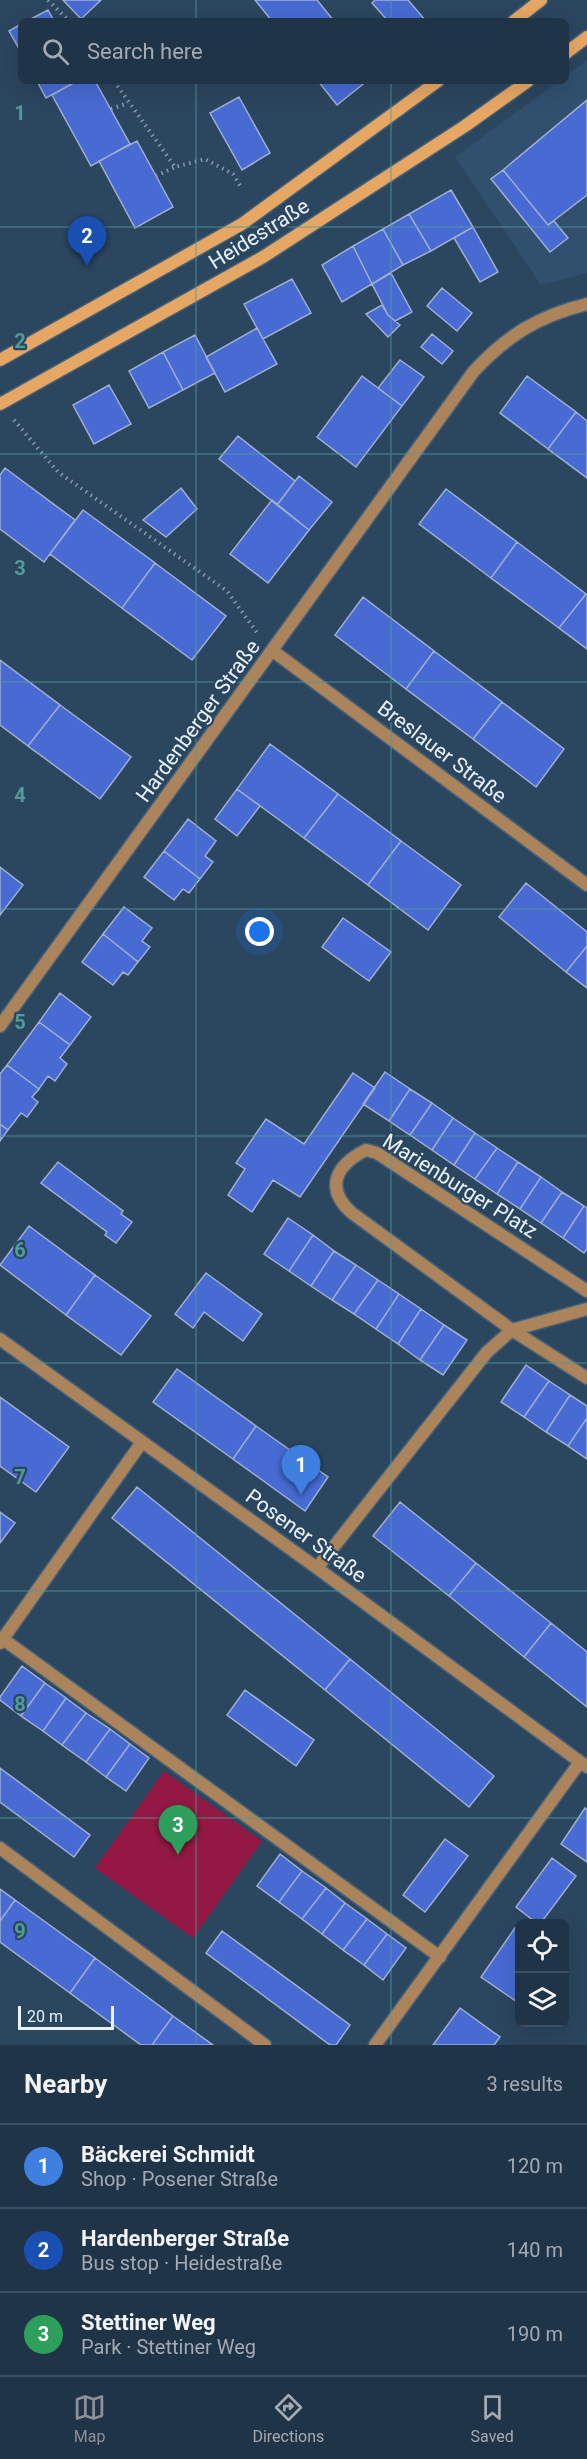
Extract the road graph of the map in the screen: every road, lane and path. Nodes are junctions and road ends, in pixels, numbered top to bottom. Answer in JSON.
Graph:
{"nodes":[{"id":1,"x":48,"y":0,"type":"edge"},
{"id":2,"x":541,"y":0,"type":"edge"},
{"id":3,"x":66,"y":18,"type":"edge"},
{"id":4,"x":518,"y":18,"type":"edge"},
{"id":5,"x":587,"y":37,"type":"edge"},
{"id":6,"x":569,"y":51,"type":"edge"},
{"id":7,"x":116,"y":84,"type":"edge"},
{"id":8,"x":434,"y":84,"type":"edge"},
{"id":9,"x":524,"y":84,"type":"edge"},
{"id":10,"x":128,"y":103,"type":"junction"},
{"id":11,"x":111,"y":109,"type":"dead end"},
{"id":12,"x":175,"y":167,"type":"junction"},
{"id":13,"x":156,"y":176,"type":"dead end"},
{"id":14,"x":242,"y":189,"type":"dead end"},
{"id":15,"x":587,"y":304,"type":"edge"},
{"id":16,"x":0,"y":360,"type":"edge"},
{"id":17,"x":0,"y":404,"type":"edge"},
{"id":18,"x":14,"y":419,"type":"dead end"},
{"id":19,"x":274,"y":649,"type":"junction"},
{"id":20,"x":587,"y":885,"type":"edge"},
{"id":21,"x":0,"y":1026,"type":"edge"},
{"id":22,"x":587,"y":1291,"type":"edge"},
{"id":23,"x":587,"y":1309,"type":"edge"},
{"id":24,"x":512,"y":1330,"type":"junction"},
{"id":25,"x":0,"y":1339,"type":"edge"},
{"id":26,"x":587,"y":1378,"type":"edge"},
{"id":27,"x":142,"y":1442,"type":"junction"},
{"id":28,"x":317,"y":1568,"type":"junction"},
{"id":29,"x":1,"y":1641,"type":"edge"},
{"id":30,"x":583,"y":1764,"type":"edge"},
{"id":31,"x":0,"y":1848,"type":"edge"},
{"id":32,"x":440,"y":1957,"type":"junction"},
{"id":33,"x":265,"y":2045,"type":"edge"},
{"id":34,"x":375,"y":2045,"type":"edge"}],
"edges":[{"from":1,"to":3,"type":"path"},
{"from":2,"to":4,"type":"main road"},
{"from":5,"to":6,"type":"main road"},
{"from":7,"to":10,"type":"path"},
{"from":8,"to":16,"type":"main road","name":"Heidestraße"},
{"from":9,"to":17,"type":"main road","name":"Heidestraße"},
{"from":10,"to":11,"type":"path"},
{"from":10,"to":12,"type":"path"},
{"from":12,"to":13,"type":"path"},
{"from":12,"to":14,"type":"path"},
{"from":15,"to":19,"type":"street","name":"Hardenberger Straße"},
{"from":18,"to":19,"type":"path"},
{"from":19,"to":20,"type":"street","name":"Breslauer Straße"},
{"from":19,"to":21,"type":"street","name":"Hardenberger Straße"},
{"from":22,"to":24,"type":"street","name":"Marienburger Platz"},
{"from":23,"to":24,"type":"street"},
{"from":24,"to":26,"type":"street","name":"Marienburger Platz"},
{"from":24,"to":28,"type":"street"},
{"from":25,"to":27,"type":"street","name":"Posener Straße"},
{"from":27,"to":28,"type":"street","name":"Posener Straße"},
{"from":27,"to":29,"type":"street"},
{"from":28,"to":30,"type":"street","name":"Posener Straße"},
{"from":29,"to":32,"type":"street"},
{"from":30,"to":32,"type":"street"},
{"from":31,"to":33,"type":"street"},
{"from":32,"to":34,"type":"street"}]}
